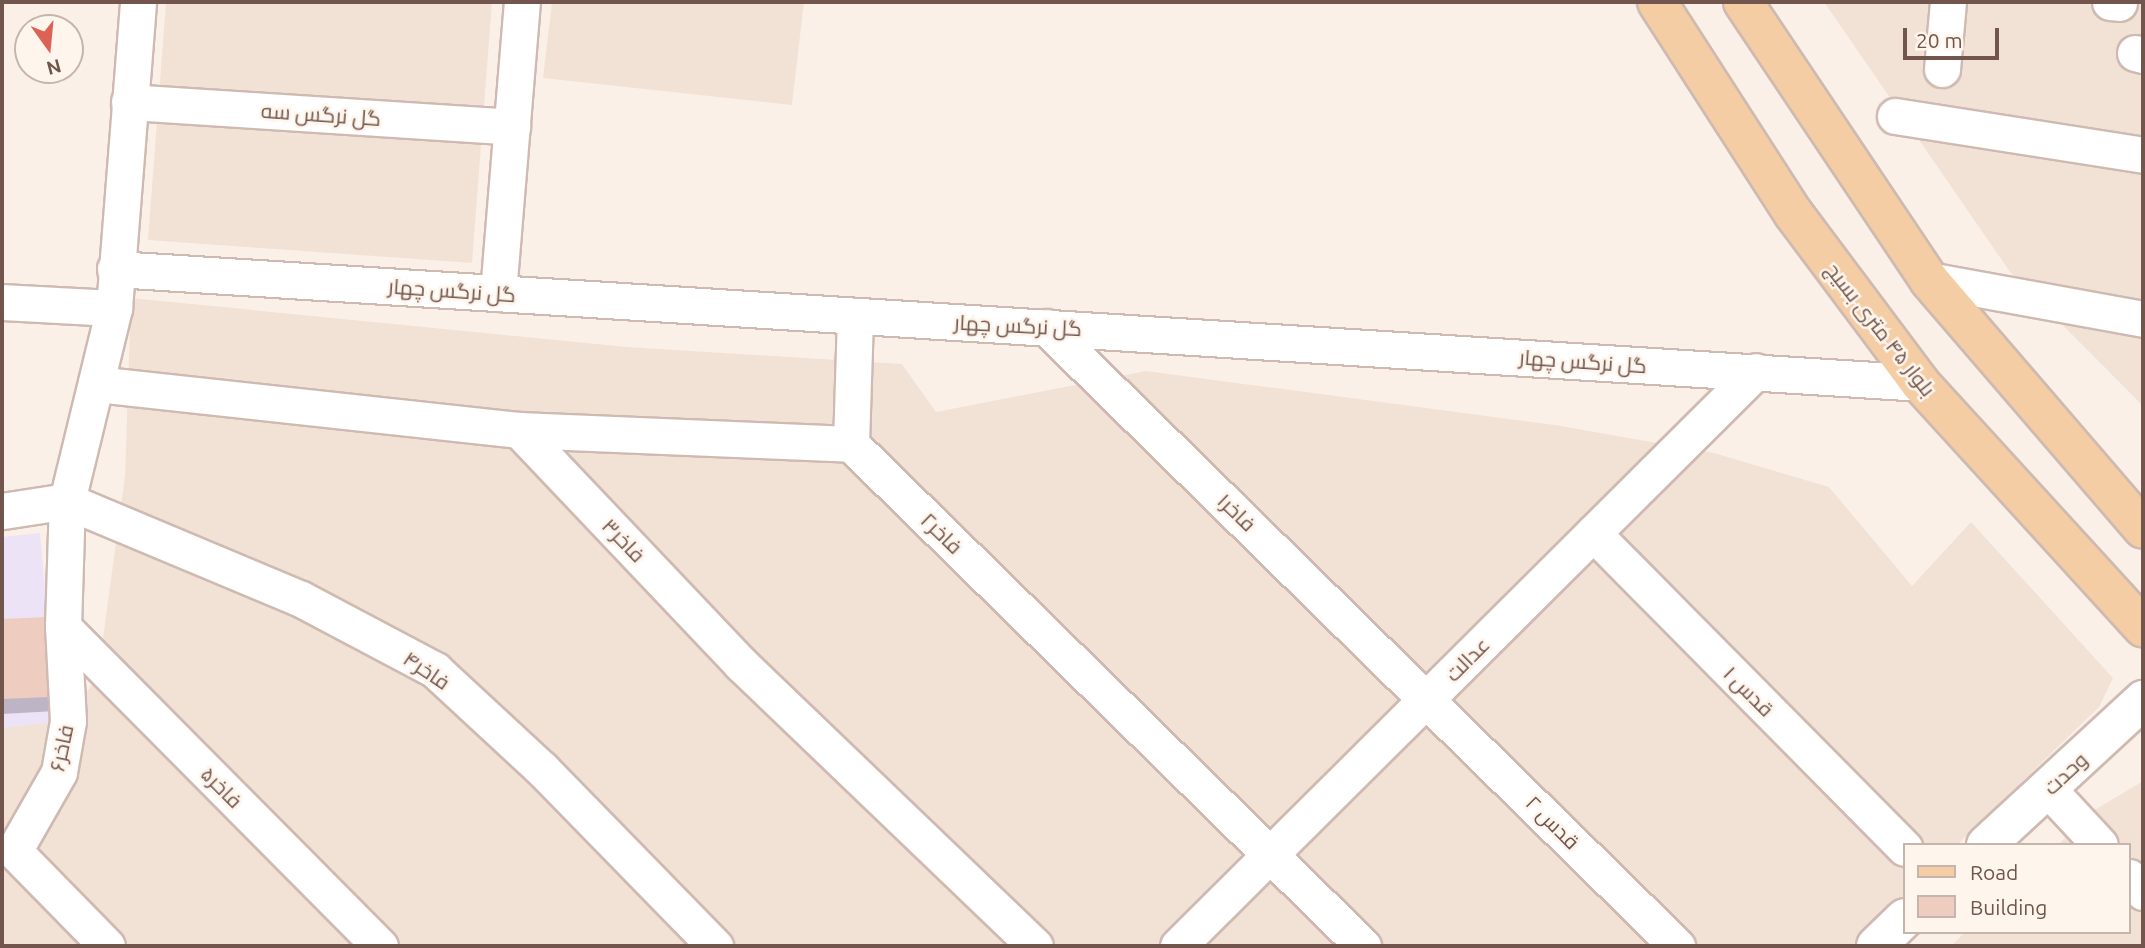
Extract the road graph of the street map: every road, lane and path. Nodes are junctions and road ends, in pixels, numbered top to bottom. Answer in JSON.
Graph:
{"nodes":[{"id":1,"x":138,"y":2,"type":"edge"},
{"id":2,"x":522,"y":2,"type":"edge"},
{"id":3,"x":1657,"y":2,"type":"edge"},
{"id":4,"x":1744,"y":2,"type":"edge"},
{"id":5,"x":1948,"y":2,"type":"edge"},
{"id":6,"x":2110,"y":2,"type":"edge"},
{"id":7,"x":2119,"y":3,"type":"edge"},
{"id":8,"x":1942,"y":69,"type":"dead end"},
{"id":9,"x":130,"y":102,"type":"junction"},
{"id":10,"x":1895,"y":116,"type":"dead end"},
{"id":11,"x":512,"y":127,"type":"junction"},
{"id":12,"x":2143,"y":155,"type":"edge"},
{"id":13,"x":115,"y":269,"type":"junction"},
{"id":14,"x":1929,"y":280,"type":"junction"},
{"id":15,"x":499,"y":293,"type":"junction"},
{"id":16,"x":2,"y":302,"type":"edge"},
{"id":17,"x":114,"y":308,"type":"junction"},
{"id":18,"x":855,"y":316,"type":"junction"},
{"id":19,"x":2143,"y":318,"type":"edge"},
{"id":20,"x":1046,"y":327,"type":"junction"},
{"id":21,"x":1756,"y":372,"type":"junction"},
{"id":22,"x":1920,"y":383,"type":"junction"},
{"id":23,"x":96,"y":384,"type":"junction"},
{"id":24,"x":519,"y":430,"type":"junction"},
{"id":25,"x":850,"y":444,"type":"junction"},
{"id":26,"x":67,"y":502,"type":"junction"},
{"id":27,"x":2,"y":511,"type":"edge"},
{"id":28,"x":2143,"y":529,"type":"edge"},
{"id":29,"x":1593,"y":533,"type":"junction"},
{"id":30,"x":63,"y":627,"type":"junction"},
{"id":31,"x":2143,"y":627,"type":"edge"},
{"id":32,"x":1428,"y":698,"type":"junction"},
{"id":33,"x":2143,"y":699,"type":"edge"},
{"id":34,"x":2048,"y":789,"type":"junction"},
{"id":35,"x":1988,"y":843,"type":"edge"},
{"id":36,"x":2098,"y":843,"type":"edge"},
{"id":37,"x":1904,"y":847,"type":"edge"},
{"id":38,"x":1271,"y":854,"type":"junction"},
{"id":39,"x":2131,"y":879,"type":"edge"},
{"id":40,"x":2143,"y":892,"type":"edge"},
{"id":41,"x":107,"y":946,"type":"edge"},
{"id":42,"x":380,"y":946,"type":"edge"},
{"id":43,"x":715,"y":946,"type":"edge"},
{"id":44,"x":1035,"y":946,"type":"edge"},
{"id":45,"x":1178,"y":946,"type":"edge"},
{"id":46,"x":1363,"y":946,"type":"edge"},
{"id":47,"x":1677,"y":946,"type":"edge"}],
"edges":[{"from":1,"to":9,"type":"street","name":"فاخر۶"},
{"from":2,"to":11,"type":"street"},
{"from":3,"to":22,"type":"main road","name":"بلوار ۴۵ متری بسیج"},
{"from":4,"to":14,"type":"main road"},
{"from":5,"to":8,"type":"street"},
{"from":6,"to":7,"type":"street"},
{"from":9,"to":11,"type":"street","name":"گل نرگس سه"},
{"from":9,"to":13,"type":"street","name":"فاخر۶"},
{"from":10,"to":12,"type":"street"},
{"from":11,"to":15,"type":"street"},
{"from":13,"to":15,"type":"street","name":"گل نرگس چهار"},
{"from":13,"to":17,"type":"street","name":"فاخر۶"},
{"from":14,"to":19,"type":"street"},
{"from":14,"to":28,"type":"main road"},
{"from":15,"to":18,"type":"street","name":"گل نرگس چهار"},
{"from":16,"to":17,"type":"street"},
{"from":17,"to":23,"type":"street","name":"فاخر۶"},
{"from":18,"to":20,"type":"street","name":"گل نرگس چهار"},
{"from":18,"to":25,"type":"street"},
{"from":20,"to":21,"type":"street","name":"گل نرگس چهار"},
{"from":20,"to":32,"type":"street","name":"فاخر۱"},
{"from":21,"to":22,"type":"street","name":"گل نرگس چهار"},
{"from":21,"to":29,"type":"street","name":"عدالت"},
{"from":22,"to":31,"type":"main road","name":"بلوار ۴۵ متری بسیج"},
{"from":23,"to":24,"type":"street"},
{"from":23,"to":26,"type":"street","name":"فاخر۶"},
{"from":24,"to":25,"type":"street"},
{"from":24,"to":44,"type":"street","name":"فاخر۳"},
{"from":25,"to":38,"type":"street","name":"فاخر۲"},
{"from":26,"to":27,"type":"street"},
{"from":26,"to":30,"type":"street","name":"فاخر۶"},
{"from":26,"to":43,"type":"street","name":"فاخر۴"},
{"from":29,"to":32,"type":"street","name":"عدالت"},
{"from":29,"to":37,"type":"street","name":"قدس ۱"},
{"from":30,"to":41,"type":"street","name":"فاخر۶"},
{"from":30,"to":42,"type":"street","name":"فاخر۵"},
{"from":32,"to":38,"type":"street","name":"عدالت"},
{"from":32,"to":47,"type":"street","name":"قدس ۲"},
{"from":33,"to":34,"type":"street","name":"وحدت"},
{"from":34,"to":35,"type":"street","name":"وحدت"},
{"from":34,"to":36,"type":"street"},
{"from":38,"to":45,"type":"street","name":"عدالت"},
{"from":38,"to":46,"type":"street","name":"فاخر۲"},
{"from":39,"to":40,"type":"street"}]}
